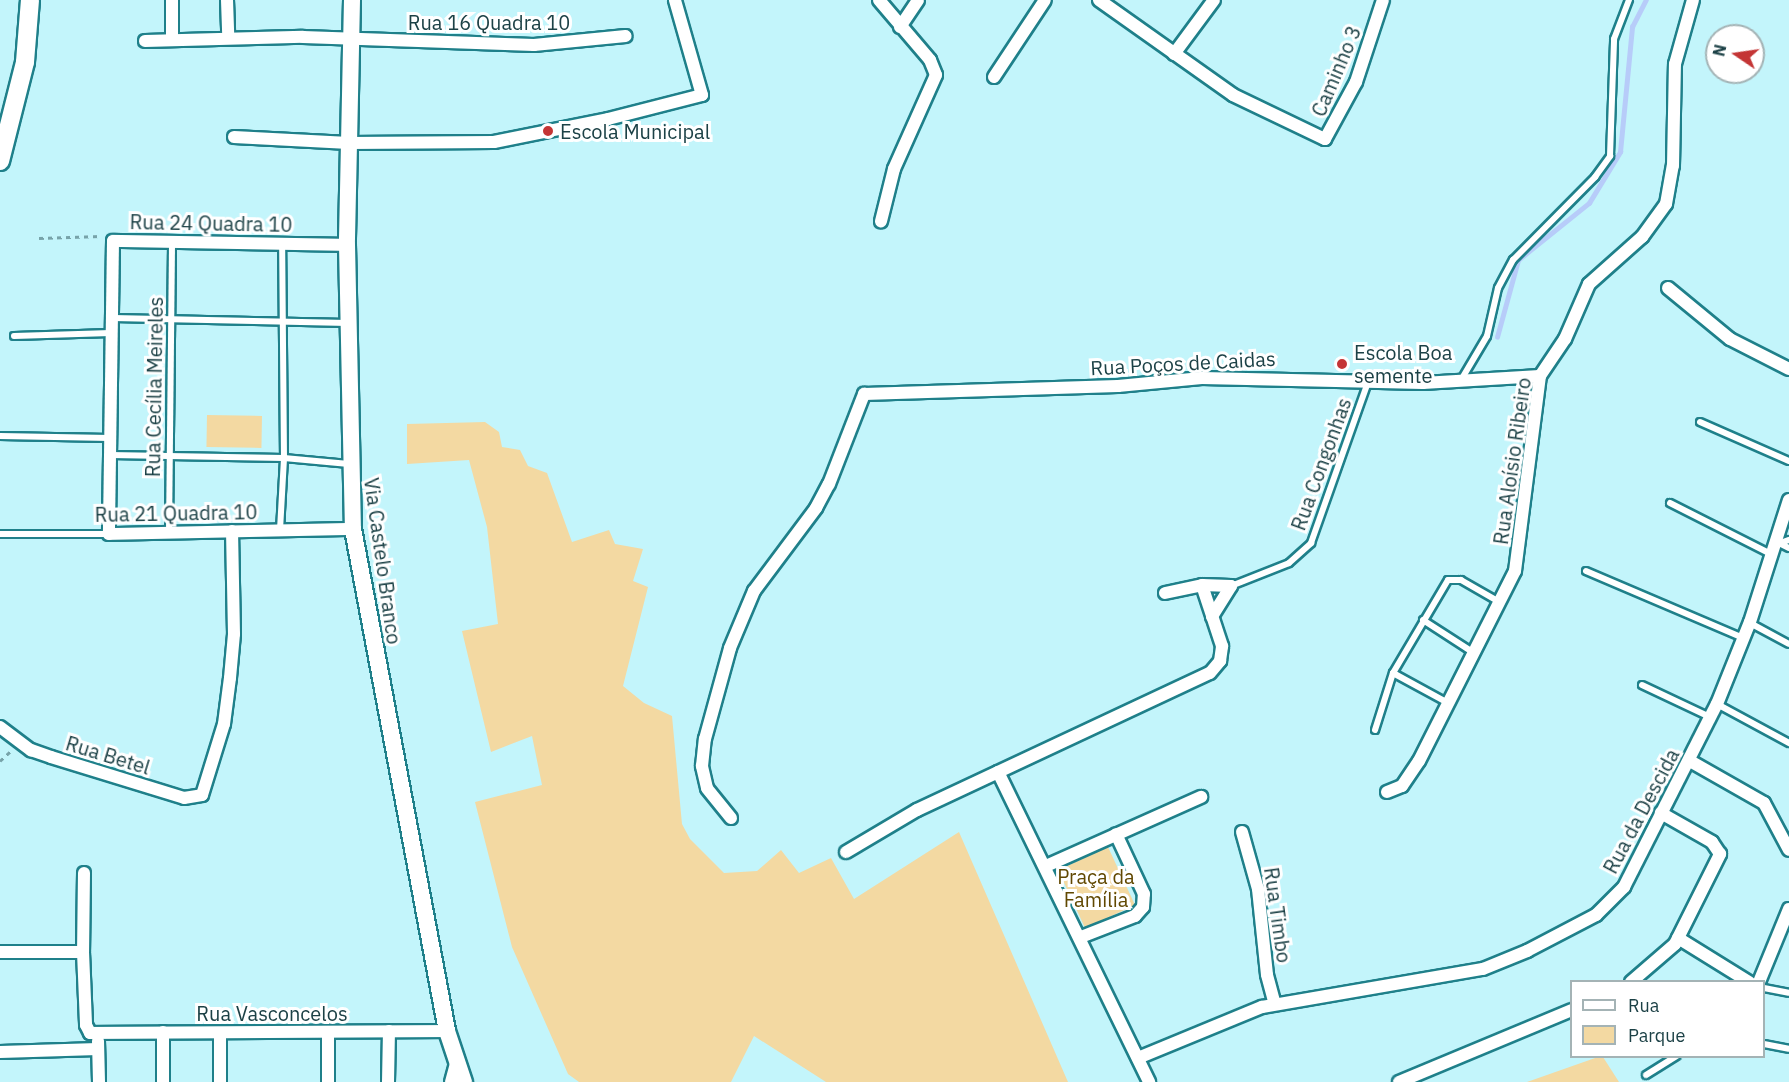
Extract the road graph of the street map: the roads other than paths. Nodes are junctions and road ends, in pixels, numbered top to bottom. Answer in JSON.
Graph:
{"nodes":[{"id":1,"x":30,"y":0,"type":"edge"},
{"id":2,"x":172,"y":0,"type":"edge"},
{"id":3,"x":227,"y":0,"type":"edge"},
{"id":4,"x":352,"y":0,"type":"edge"},
{"id":5,"x":675,"y":0,"type":"edge"},
{"id":6,"x":879,"y":0,"type":"edge"},
{"id":7,"x":918,"y":0,"type":"edge"},
{"id":8,"x":1045,"y":0,"type":"edge"},
{"id":9,"x":1099,"y":0,"type":"edge"},
{"id":10,"x":1214,"y":0,"type":"edge"},
{"id":11,"x":1383,"y":0,"type":"edge"},
{"id":12,"x":1629,"y":0,"type":"edge"},
{"id":13,"x":1694,"y":0,"type":"edge"},
{"id":14,"x":900,"y":27,"type":"junction"},
{"id":15,"x":626,"y":36,"type":"dead end"},
{"id":16,"x":228,"y":37,"type":"junction"},
{"id":17,"x":351,"y":38,"type":"junction"},
{"id":18,"x":172,"y":40,"type":"junction"},
{"id":19,"x":144,"y":41,"type":"dead end"},
{"id":20,"x":1174,"y":54,"type":"junction"},
{"id":21,"x":994,"y":77,"type":"dead end"},
{"id":22,"x":234,"y":137,"type":"dead end"},
{"id":23,"x":349,"y":143,"type":"junction"},
{"id":24,"x":0,"y":161,"type":"edge"},
{"id":25,"x":882,"y":221,"type":"dead end"},
{"id":26,"x":172,"y":242,"type":"junction"},
{"id":27,"x":282,"y":244,"type":"junction"},
{"id":28,"x":347,"y":245,"type":"junction"},
{"id":29,"x":1668,"y":288,"type":"dead end"},
{"id":30,"x":112,"y":318,"type":"junction"},
{"id":31,"x":171,"y":320,"type":"junction"},
{"id":32,"x":281,"y":322,"type":"junction"},
{"id":33,"x":348,"y":323,"type":"junction"},
{"id":34,"x":112,"y":333,"type":"junction"},
{"id":35,"x":14,"y":336,"type":"dead end"},
{"id":36,"x":1789,"y":369,"type":"edge"},
{"id":37,"x":1540,"y":376,"type":"junction"},
{"id":38,"x":1461,"y":381,"type":"junction"},
{"id":39,"x":1368,"y":382,"type":"junction"},
{"id":40,"x":1700,"y":422,"type":"dead end"},
{"id":41,"x":0,"y":436,"type":"edge"},
{"id":42,"x":110,"y":438,"type":"junction"},
{"id":43,"x":110,"y":455,"type":"junction"},
{"id":44,"x":170,"y":455,"type":"junction"},
{"id":45,"x":284,"y":458,"type":"junction"},
{"id":46,"x":1789,"y":461,"type":"edge"},
{"id":47,"x":349,"y":464,"type":"junction"},
{"id":48,"x":1789,"y":500,"type":"edge"},
{"id":49,"x":1670,"y":503,"type":"dead end"},
{"id":50,"x":353,"y":529,"type":"junction"},
{"id":51,"x":280,"y":530,"type":"junction"},
{"id":52,"x":232,"y":531,"type":"junction"},
{"id":53,"x":169,"y":532,"type":"junction"},
{"id":54,"x":0,"y":534,"type":"edge"},
{"id":55,"x":110,"y":534,"type":"junction"},
{"id":56,"x":1789,"y":540,"type":"edge"},
{"id":57,"x":1775,"y":548,"type":"junction"},
{"id":58,"x":1789,"y":548,"type":"edge"},
{"id":59,"x":1586,"y":571,"type":"dead end"},
{"id":60,"x":1202,"y":585,"type":"junction"},
{"id":61,"x":1231,"y":586,"type":"junction"},
{"id":62,"x":1165,"y":593,"type":"dead end"},
{"id":63,"x":1502,"y":603,"type":"junction"},
{"id":64,"x":1212,"y":615,"type":"junction"},
{"id":65,"x":1423,"y":620,"type":"junction"},
{"id":66,"x":1750,"y":622,"type":"junction"},
{"id":67,"x":1743,"y":638,"type":"junction"},
{"id":68,"x":1789,"y":644,"type":"edge"},
{"id":69,"x":1475,"y":653,"type":"junction"},
{"id":70,"x":1393,"y":673,"type":"junction"},
{"id":71,"x":1642,"y":685,"type":"dead end"},
{"id":72,"x":1448,"y":703,"type":"junction"},
{"id":73,"x":1717,"y":704,"type":"junction"},
{"id":74,"x":1711,"y":717,"type":"junction"},
{"id":75,"x":0,"y":727,"type":"edge"},
{"id":76,"x":1375,"y":730,"type":"dead end"},
{"id":77,"x":1789,"y":743,"type":"edge"},
{"id":78,"x":1690,"y":761,"type":"junction"},
{"id":79,"x":998,"y":772,"type":"junction"},
{"id":80,"x":1387,"y":792,"type":"dead end"},
{"id":81,"x":1201,"y":797,"type":"dead end"},
{"id":82,"x":1661,"y":813,"type":"junction"},
{"id":83,"x":731,"y":818,"type":"dead end"},
{"id":84,"x":1242,"y":832,"type":"dead end"},
{"id":85,"x":1116,"y":834,"type":"junction"},
{"id":86,"x":1789,"y":850,"type":"edge"},
{"id":87,"x":846,"y":852,"type":"dead end"},
{"id":88,"x":1046,"y":866,"type":"junction"},
{"id":89,"x":84,"y":873,"type":"dead end"},
{"id":90,"x":1789,"y":909,"type":"edge"},
{"id":91,"x":1784,"y":935,"type":"edge"},
{"id":92,"x":1081,"y":937,"type":"junction"},
{"id":93,"x":1678,"y":938,"type":"junction"},
{"id":94,"x":0,"y":952,"type":"edge"},
{"id":95,"x":83,"y":952,"type":"junction"},
{"id":96,"x":1632,"y":980,"type":"edge"},
{"id":97,"x":1747,"y":980,"type":"edge"},
{"id":98,"x":1760,"y":980,"type":"edge"},
{"id":99,"x":1765,"y":988,"type":"edge"},
{"id":100,"x":1789,"y":993,"type":"edge"},
{"id":101,"x":1275,"y":1004,"type":"junction"},
{"id":102,"x":1570,"y":1011,"type":"edge"},
{"id":103,"x":389,"y":1031,"type":"junction"},
{"id":104,"x":447,"y":1031,"type":"junction"},
{"id":105,"x":163,"y":1032,"type":"junction"},
{"id":106,"x":98,"y":1034,"type":"junction"},
{"id":107,"x":220,"y":1034,"type":"junction"},
{"id":108,"x":327,"y":1034,"type":"junction"},
{"id":109,"x":1765,"y":1044,"type":"edge"},
{"id":110,"x":98,"y":1049,"type":"junction"},
{"id":111,"x":1789,"y":1049,"type":"edge"},
{"id":112,"x":0,"y":1052,"type":"edge"},
{"id":113,"x":1138,"y":1058,"type":"junction"},
{"id":114,"x":1673,"y":1058,"type":"edge"},
{"id":115,"x":456,"y":1062,"type":"junction"},
{"id":116,"x":1646,"y":1075,"type":"dead end"},
{"id":117,"x":99,"y":1082,"type":"edge"},
{"id":118,"x":163,"y":1082,"type":"edge"},
{"id":119,"x":220,"y":1082,"type":"edge"},
{"id":120,"x":328,"y":1082,"type":"edge"},
{"id":121,"x":388,"y":1082,"type":"edge"},
{"id":122,"x":452,"y":1082,"type":"edge"},
{"id":123,"x":464,"y":1082,"type":"edge"},
{"id":124,"x":1149,"y":1082,"type":"edge"},
{"id":125,"x":1399,"y":1082,"type":"edge"}],
"edges":[{"from":1,"to":24,"type":"main road"},
{"from":2,"to":18,"type":"street"},
{"from":3,"to":16,"type":"street"},
{"from":4,"to":17,"type":"main road","name":"Via Castelo Branco"},
{"from":5,"to":23,"type":"street"},
{"from":6,"to":14,"type":"street"},
{"from":7,"to":14,"type":"street"},
{"from":8,"to":21,"type":"street"},
{"from":9,"to":20,"type":"street"},
{"from":10,"to":20,"type":"street"},
{"from":11,"to":20,"type":"street","name":"Caminho 3"},
{"from":12,"to":38,"type":"lane"},
{"from":13,"to":37,"type":"street","name":"Rua Aloísio Ribeiro"},
{"from":14,"to":25,"type":"street"},
{"from":15,"to":17,"type":"street","name":"Rua 16 Quadra 10"},
{"from":16,"to":17,"type":"street","name":"Rua 16 Quadra 10"},
{"from":16,"to":18,"type":"street","name":"Rua 16 Quadra 10"},
{"from":17,"to":23,"type":"main road","name":"Via Castelo Branco"},
{"from":18,"to":19,"type":"street","name":"Rua 16 Quadra 10"},
{"from":22,"to":23,"type":"street"},
{"from":23,"to":28,"type":"main road","name":"Via Castelo Branco"},
{"from":26,"to":27,"type":"street","name":"Rua 24 Quadra 10"},
{"from":26,"to":30,"type":"street","name":"Rua 24 Quadra 10"},
{"from":26,"to":31,"type":"lane","name":"Rua Cecília Meireles"},
{"from":27,"to":28,"type":"street","name":"Rua 24 Quadra 10"},
{"from":27,"to":32,"type":"lane"},
{"from":28,"to":33,"type":"main road","name":"Via Castelo Branco"},
{"from":29,"to":36,"type":"street"},
{"from":30,"to":31,"type":"lane"},
{"from":30,"to":34,"type":"street"},
{"from":31,"to":32,"type":"lane"},
{"from":31,"to":44,"type":"lane","name":"Rua Cecília Meireles"},
{"from":32,"to":33,"type":"lane"},
{"from":32,"to":45,"type":"lane"},
{"from":33,"to":47,"type":"main road","name":"Via Castelo Branco"},
{"from":34,"to":35,"type":"lane"},
{"from":34,"to":42,"type":"street"},
{"from":37,"to":38,"type":"street","name":"Rua Poços de Caidas"},
{"from":37,"to":63,"type":"street","name":"Rua Aloísio Ribeiro"},
{"from":38,"to":39,"type":"street","name":"Rua Poços de Caidas"},
{"from":39,"to":61,"type":"lane","name":"Rua Congonhas"},
{"from":39,"to":83,"type":"street","name":"Rua Poços de Caidas"},
{"from":40,"to":46,"type":"lane"},
{"from":41,"to":42,"type":"lane"},
{"from":42,"to":43,"type":"street"},
{"from":43,"to":44,"type":"lane"},
{"from":43,"to":55,"type":"street"},
{"from":44,"to":45,"type":"lane"},
{"from":44,"to":53,"type":"lane","name":"Rua Cecília Meireles"},
{"from":45,"to":47,"type":"lane"},
{"from":45,"to":51,"type":"lane"},
{"from":47,"to":50,"type":"main road","name":"Via Castelo Branco"},
{"from":48,"to":57,"type":"street","name":"Rua da Descida"},
{"from":49,"to":57,"type":"lane"},
{"from":50,"to":51,"type":"street","name":"Rua 21 Quadra 10"},
{"from":50,"to":104,"type":"main road","name":"Via Castelo Branco"},
{"from":51,"to":52,"type":"street","name":"Rua 21 Quadra 10"},
{"from":52,"to":53,"type":"street","name":"Rua 21 Quadra 10"},
{"from":52,"to":75,"type":"street","name":"Rua Betel"},
{"from":53,"to":55,"type":"street","name":"Rua 21 Quadra 10"},
{"from":54,"to":55,"type":"lane","name":"Rua 21 Quadra 10"},
{"from":56,"to":57,"type":"lane"},
{"from":57,"to":58,"type":"lane"},
{"from":57,"to":66,"type":"street","name":"Rua da Descida"},
{"from":59,"to":67,"type":"lane"},
{"from":60,"to":61,"type":"street"},
{"from":60,"to":62,"type":"street"},
{"from":60,"to":64,"type":"street"},
{"from":61,"to":64,"type":"street"},
{"from":63,"to":65,"type":"lane"},
{"from":63,"to":69,"type":"street","name":"Rua Aloísio Ribeiro"},
{"from":64,"to":79,"type":"street"},
{"from":65,"to":69,"type":"lane"},
{"from":65,"to":70,"type":"lane"},
{"from":66,"to":67,"type":"street","name":"Rua da Descida"},
{"from":66,"to":68,"type":"lane"},
{"from":67,"to":73,"type":"street","name":"Rua da Descida"},
{"from":69,"to":72,"type":"street","name":"Rua Aloísio Ribeiro"},
{"from":70,"to":72,"type":"lane"},
{"from":70,"to":76,"type":"lane"},
{"from":71,"to":74,"type":"lane"},
{"from":72,"to":80,"type":"street","name":"Rua Aloísio Ribeiro"},
{"from":73,"to":74,"type":"street","name":"Rua da Descida"},
{"from":73,"to":77,"type":"lane"},
{"from":74,"to":78,"type":"street","name":"Rua da Descida"},
{"from":78,"to":82,"type":"street","name":"Rua da Descida"},
{"from":78,"to":86,"type":"street"},
{"from":79,"to":87,"type":"street"},
{"from":79,"to":88,"type":"street"},
{"from":81,"to":85,"type":"street"},
{"from":82,"to":93,"type":"street"},
{"from":82,"to":101,"type":"street","name":"Rua da Descida"},
{"from":84,"to":101,"type":"street","name":"Rua Timbo"},
{"from":85,"to":88,"type":"street"},
{"from":85,"to":92,"type":"street"},
{"from":88,"to":92,"type":"street"},
{"from":89,"to":95,"type":"street"},
{"from":90,"to":91,"type":"street"},
{"from":91,"to":98,"type":"street"},
{"from":92,"to":113,"type":"street"},
{"from":93,"to":96,"type":"street"},
{"from":93,"to":97,"type":"street"},
{"from":94,"to":95,"type":"street"},
{"from":95,"to":106,"type":"street"},
{"from":99,"to":100,"type":"lane"},
{"from":101,"to":113,"type":"street","name":"Rua da Descida"},
{"from":102,"to":125,"type":"street"},
{"from":103,"to":104,"type":"street","name":"Rua Vasconcelos"},
{"from":103,"to":108,"type":"street","name":"Rua Vasconcelos"},
{"from":103,"to":121,"type":"street"},
{"from":104,"to":115,"type":"main road","name":"Via Castelo Branco"},
{"from":105,"to":106,"type":"street","name":"Rua Vasconcelos"},
{"from":105,"to":107,"type":"street","name":"Rua Vasconcelos"},
{"from":105,"to":118,"type":"street"},
{"from":106,"to":110,"type":"street"},
{"from":107,"to":108,"type":"street","name":"Rua Vasconcelos"},
{"from":107,"to":119,"type":"street"},
{"from":108,"to":120,"type":"street"},
{"from":109,"to":111,"type":"lane"},
{"from":110,"to":112,"type":"street"},
{"from":110,"to":117,"type":"street"},
{"from":113,"to":124,"type":"street"},
{"from":114,"to":116,"type":"lane"},
{"from":115,"to":122,"type":"street"},
{"from":115,"to":123,"type":"main road","name":"Via Castelo Branco"}]}
